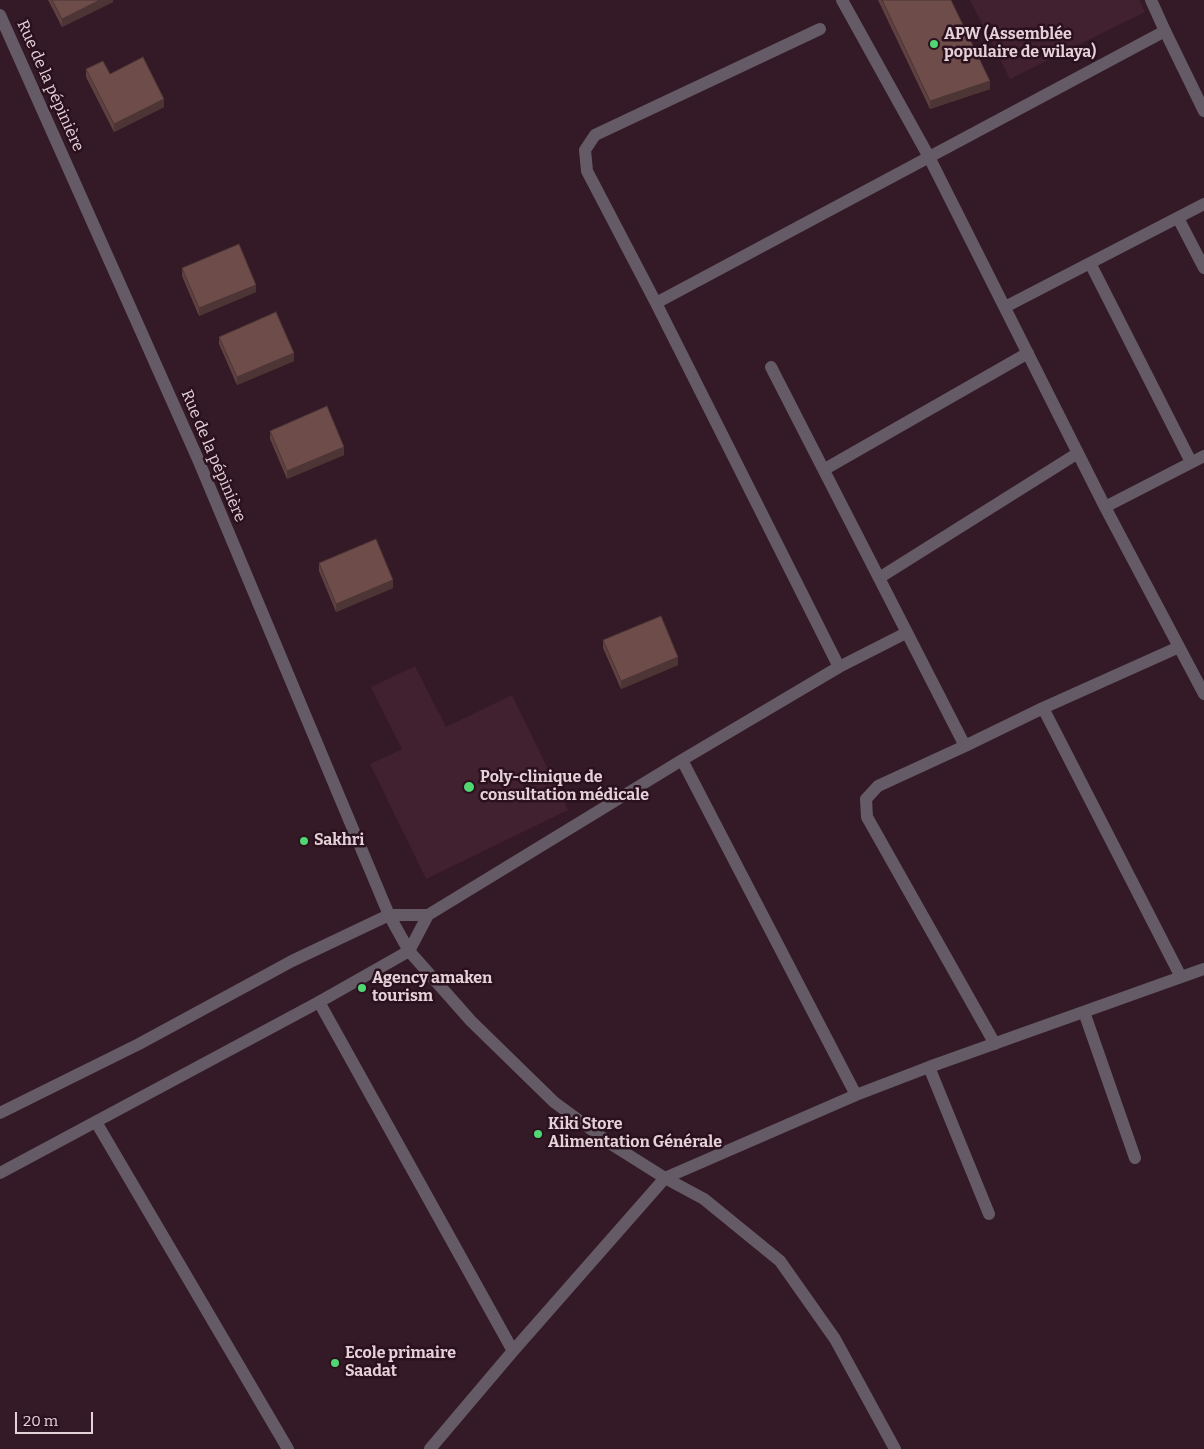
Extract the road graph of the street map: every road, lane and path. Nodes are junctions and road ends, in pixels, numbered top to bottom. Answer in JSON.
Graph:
{"nodes":[{"id":1,"x":842,"y":0,"type":"edge"},
{"id":2,"x":1151,"y":0,"type":"edge"},
{"id":3,"x":0,"y":15,"type":"edge"},
{"id":4,"x":820,"y":29,"type":"dead end"},
{"id":5,"x":1165,"y":31,"type":"junction"},
{"id":6,"x":1204,"y":111,"type":"edge"},
{"id":7,"x":929,"y":157,"type":"junction"},
{"id":8,"x":1204,"y":204,"type":"edge"},
{"id":9,"x":1178,"y":218,"type":"junction"},
{"id":10,"x":1090,"y":263,"type":"junction"},
{"id":11,"x":1204,"y":268,"type":"edge"},
{"id":12,"x":656,"y":303,"type":"junction"},
{"id":13,"x":1005,"y":307,"type":"junction"},
{"id":14,"x":1028,"y":353,"type":"junction"},
{"id":15,"x":771,"y":367,"type":"dead end"},
{"id":16,"x":1078,"y":453,"type":"junction"},
{"id":17,"x":1204,"y":456,"type":"edge"},
{"id":18,"x":1191,"y":462,"type":"junction"},
{"id":19,"x":824,"y":468,"type":"junction"},
{"id":20,"x":1105,"y":507,"type":"junction"},
{"id":21,"x":879,"y":578,"type":"junction"},
{"id":22,"x":906,"y":633,"type":"junction"},
{"id":23,"x":1180,"y":647,"type":"junction"},
{"id":24,"x":839,"y":667,"type":"junction"},
{"id":25,"x":1204,"y":694,"type":"edge"},
{"id":26,"x":1043,"y":708,"type":"junction"},
{"id":27,"x":965,"y":746,"type":"junction"},
{"id":28,"x":682,"y":760,"type":"junction"},
{"id":29,"x":389,"y":915,"type":"junction"},
{"id":30,"x":428,"y":915,"type":"junction"},
{"id":31,"x":409,"y":951,"type":"junction"},
{"id":32,"x":1204,"y":968,"type":"edge"},
{"id":33,"x":1180,"y":978,"type":"junction"},
{"id":34,"x":319,"y":1002,"type":"junction"},
{"id":35,"x":1084,"y":1012,"type":"junction"},
{"id":36,"x":995,"y":1044,"type":"junction"},
{"id":37,"x":929,"y":1067,"type":"junction"},
{"id":38,"x":856,"y":1095,"type":"junction"},
{"id":39,"x":0,"y":1113,"type":"edge"},
{"id":40,"x":96,"y":1122,"type":"junction"},
{"id":41,"x":1135,"y":1158,"type":"dead end"},
{"id":42,"x":0,"y":1173,"type":"edge"},
{"id":43,"x":665,"y":1178,"type":"junction"},
{"id":44,"x":989,"y":1214,"type":"dead end"},
{"id":45,"x":513,"y":1351,"type":"junction"},
{"id":46,"x":288,"y":1449,"type":"edge"},
{"id":47,"x":430,"y":1449,"type":"edge"},
{"id":48,"x":895,"y":1449,"type":"edge"}],
"edges":[{"from":1,"to":7,"type":"street"},
{"from":2,"to":5,"type":"street"},
{"from":3,"to":29,"type":"street","name":"Rue de la pépinière"},
{"from":4,"to":12,"type":"street"},
{"from":5,"to":6,"type":"street"},
{"from":5,"to":7,"type":"street"},
{"from":7,"to":12,"type":"street"},
{"from":7,"to":13,"type":"street"},
{"from":8,"to":9,"type":"street"},
{"from":9,"to":10,"type":"street"},
{"from":9,"to":11,"type":"street"},
{"from":10,"to":13,"type":"street"},
{"from":10,"to":18,"type":"street"},
{"from":12,"to":24,"type":"street"},
{"from":13,"to":14,"type":"street"},
{"from":14,"to":16,"type":"street"},
{"from":14,"to":19,"type":"street"},
{"from":15,"to":19,"type":"street"},
{"from":16,"to":20,"type":"street"},
{"from":16,"to":21,"type":"street"},
{"from":17,"to":18,"type":"street"},
{"from":18,"to":20,"type":"street"},
{"from":19,"to":21,"type":"street"},
{"from":20,"to":23,"type":"street"},
{"from":21,"to":22,"type":"street"},
{"from":22,"to":24,"type":"street"},
{"from":22,"to":27,"type":"street"},
{"from":23,"to":25,"type":"street"},
{"from":23,"to":26,"type":"street"},
{"from":24,"to":28,"type":"street"},
{"from":26,"to":27,"type":"street"},
{"from":26,"to":33,"type":"street"},
{"from":27,"to":36,"type":"street"},
{"from":28,"to":30,"type":"street"},
{"from":28,"to":38,"type":"street"},
{"from":29,"to":30,"type":"street"},
{"from":29,"to":31,"type":"street","name":"Rue de la pépinière"},
{"from":29,"to":39,"type":"street"},
{"from":30,"to":31,"type":"street"},
{"from":31,"to":34,"type":"street"},
{"from":31,"to":43,"type":"street","name":"Rue de la pépinière"},
{"from":32,"to":33,"type":"street"},
{"from":33,"to":35,"type":"street"},
{"from":34,"to":40,"type":"street"},
{"from":34,"to":45,"type":"street"},
{"from":35,"to":36,"type":"street"},
{"from":35,"to":41,"type":"street"},
{"from":36,"to":37,"type":"street"},
{"from":37,"to":38,"type":"street"},
{"from":37,"to":44,"type":"street"},
{"from":38,"to":43,"type":"street"},
{"from":40,"to":42,"type":"street"},
{"from":40,"to":46,"type":"street"},
{"from":43,"to":45,"type":"street"},
{"from":43,"to":48,"type":"street","name":"Rue de la pépinière"},
{"from":45,"to":47,"type":"street"}]}
